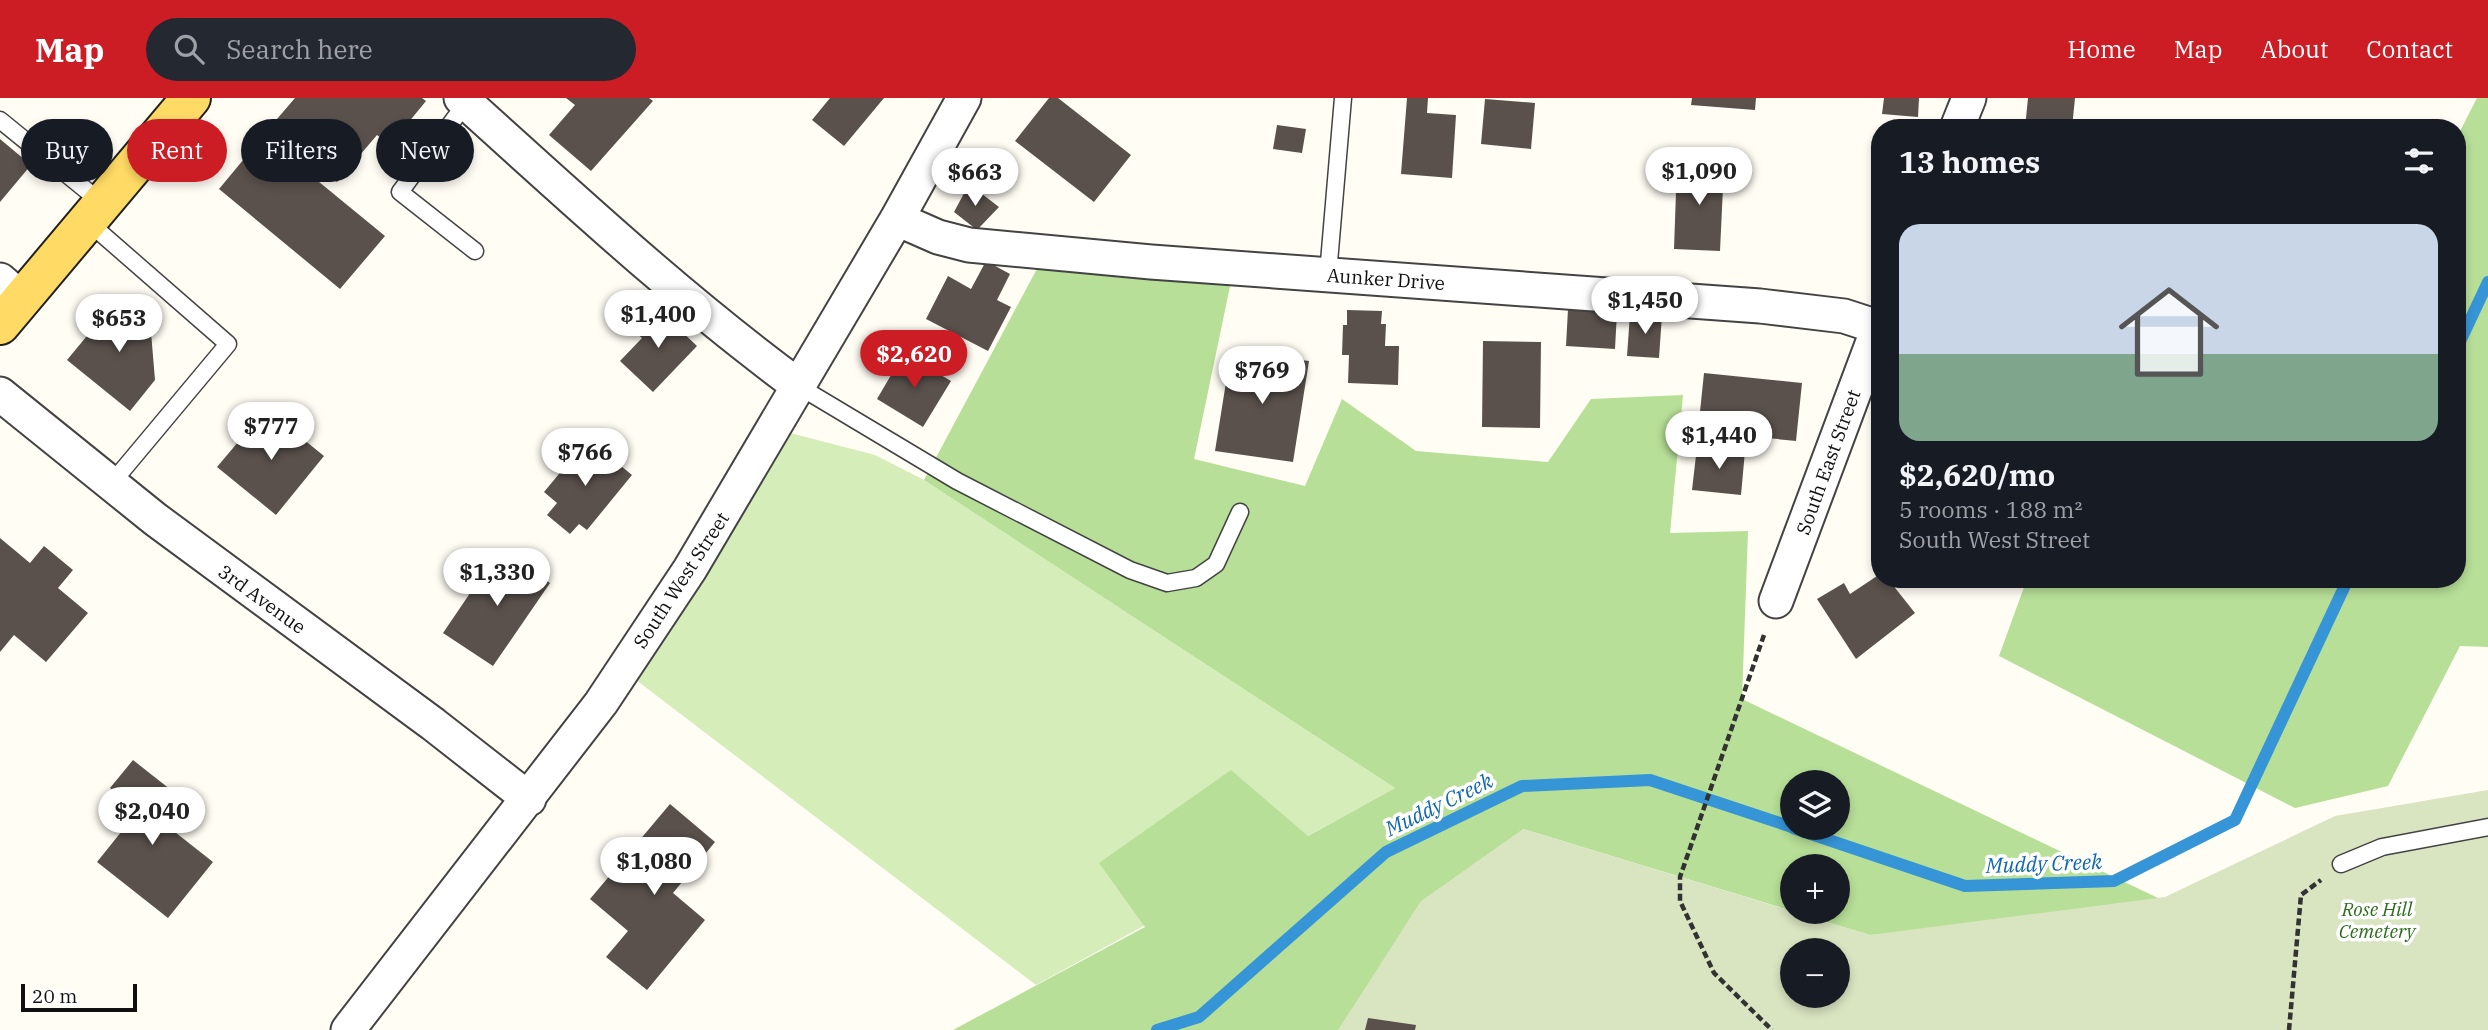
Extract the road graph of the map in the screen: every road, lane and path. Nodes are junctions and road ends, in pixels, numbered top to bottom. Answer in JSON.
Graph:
{"nodes":[{"id":1,"x":964,"y":98,"type":"edge"},
{"id":2,"x":1343,"y":98,"type":"edge"},
{"id":3,"x":1969,"y":98,"type":"edge"},
{"id":4,"x":186,"y":100,"type":"edge"},
{"id":5,"x":464,"y":100,"type":"edge"},
{"id":6,"x":1960,"y":119,"type":"edge"},
{"id":7,"x":0,"y":120,"type":"edge"},
{"id":8,"x":95,"y":212,"type":"junction"},
{"id":9,"x":897,"y":219,"type":"junction"},
{"id":10,"x":475,"y":251,"type":"dead end"},
{"id":11,"x":1328,"y":274,"type":"junction"},
{"id":12,"x":7,"y":301,"type":"edge"},
{"id":13,"x":1871,"y":323,"type":"edge"},
{"id":14,"x":1871,"y":346,"type":"edge"},
{"id":15,"x":800,"y":387,"type":"junction"},
{"id":16,"x":0,"y":394,"type":"edge"},
{"id":17,"x":111,"y":484,"type":"junction"},
{"id":18,"x":1240,"y":512,"type":"dead end"},
{"id":19,"x":1776,"y":601,"type":"joint"},
{"id":20,"x":529,"y":799,"type":"junction"},
{"id":21,"x":2488,"y":827,"type":"edge"},
{"id":22,"x":2341,"y":864,"type":"joint"},
{"id":23,"x":348,"y":1030,"type":"edge"},
{"id":24,"x":1772,"y":1030,"type":"edge"},
{"id":25,"x":2289,"y":1030,"type":"edge"}],
"edges":[{"from":1,"to":9,"type":"street","name":"South West Street"},
{"from":2,"to":11,"type":"lane"},
{"from":3,"to":6,"type":"street"},
{"from":4,"to":8,"type":"main road"},
{"from":5,"to":10,"type":"lane"},
{"from":5,"to":15,"type":"street"},
{"from":7,"to":8,"type":"lane"},
{"from":8,"to":12,"type":"main road"},
{"from":8,"to":17,"type":"lane"},
{"from":9,"to":11,"type":"street","name":"Aunker Drive"},
{"from":9,"to":15,"type":"street","name":"South West Street"},
{"from":11,"to":13,"type":"street","name":"Aunker Drive"},
{"from":14,"to":19,"type":"street","name":"South East Street"},
{"from":15,"to":18,"type":"lane"},
{"from":15,"to":20,"type":"street","name":"South West Street"},
{"from":16,"to":17,"type":"street","name":"3rd Avenue"},
{"from":17,"to":20,"type":"street","name":"3rd Avenue"},
{"from":19,"to":24,"type":"path"},
{"from":20,"to":23,"type":"street","name":"South West Street"},
{"from":21,"to":22,"type":"lane"},
{"from":22,"to":25,"type":"path"}]}
